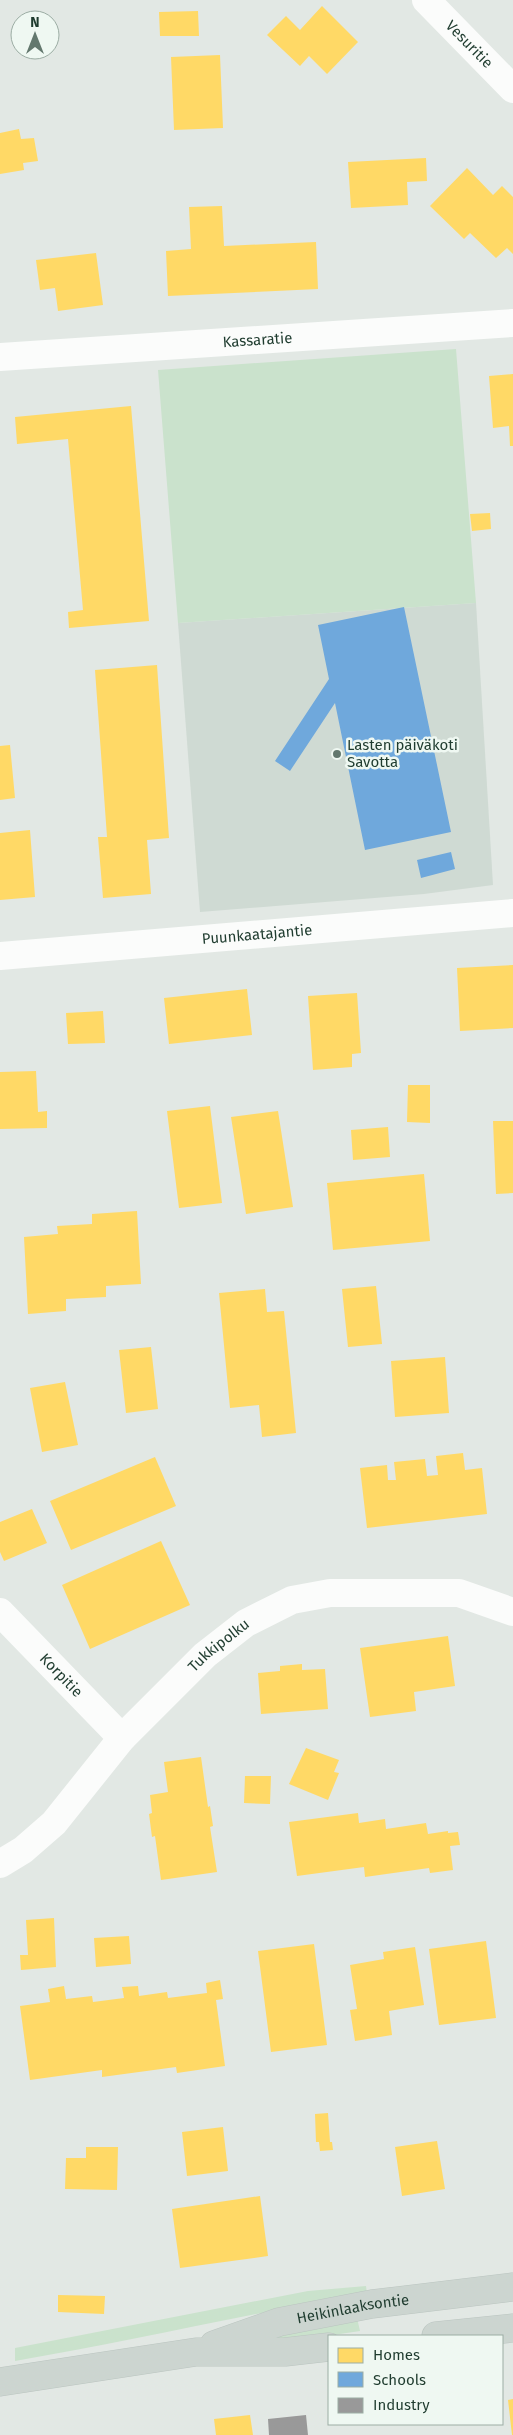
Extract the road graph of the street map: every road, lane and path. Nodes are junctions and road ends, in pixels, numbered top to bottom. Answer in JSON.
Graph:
{"nodes":[{"id":1,"x":426,"y":0,"type":"edge"},
{"id":2,"x":513,"y":89,"type":"edge"},
{"id":3,"x":513,"y":323,"type":"edge"},
{"id":4,"x":0,"y":357,"type":"edge"},
{"id":5,"x":513,"y":913,"type":"edge"},
{"id":6,"x":0,"y":956,"type":"edge"},
{"id":7,"x":0,"y":1612,"type":"edge"},
{"id":8,"x":513,"y":1612,"type":"edge"},
{"id":9,"x":122,"y":1738,"type":"junction"},
{"id":10,"x":0,"y":1864,"type":"edge"},
{"id":11,"x":513,"y":2287,"type":"edge"},
{"id":12,"x":513,"y":2328,"type":"edge"},
{"id":13,"x":446,"y":2335,"type":"edge"},
{"id":14,"x":328,"y":2348,"type":"edge"},
{"id":15,"x":196,"y":2352,"type":"junction"},
{"id":16,"x":0,"y":2382,"type":"edge"}],
"edges":[{"from":1,"to":2,"type":"street","name":"Vesuritie"},
{"from":3,"to":4,"type":"street","name":"Kassaratie"},
{"from":5,"to":6,"type":"street","name":"Puunkaatajantie"},
{"from":7,"to":9,"type":"street","name":"Korpitie"},
{"from":8,"to":9,"type":"street","name":"Tukkipolku"},
{"from":9,"to":10,"type":"street","name":"Tukkipolku"},
{"from":11,"to":15,"type":"main road","name":"Heikinlaaksontie"},
{"from":12,"to":13,"type":"main road"},
{"from":14,"to":15,"type":"main road","name":"Heikinlaaksontie"},
{"from":15,"to":16,"type":"main road","name":"Heikinlaaksontie"}]}
